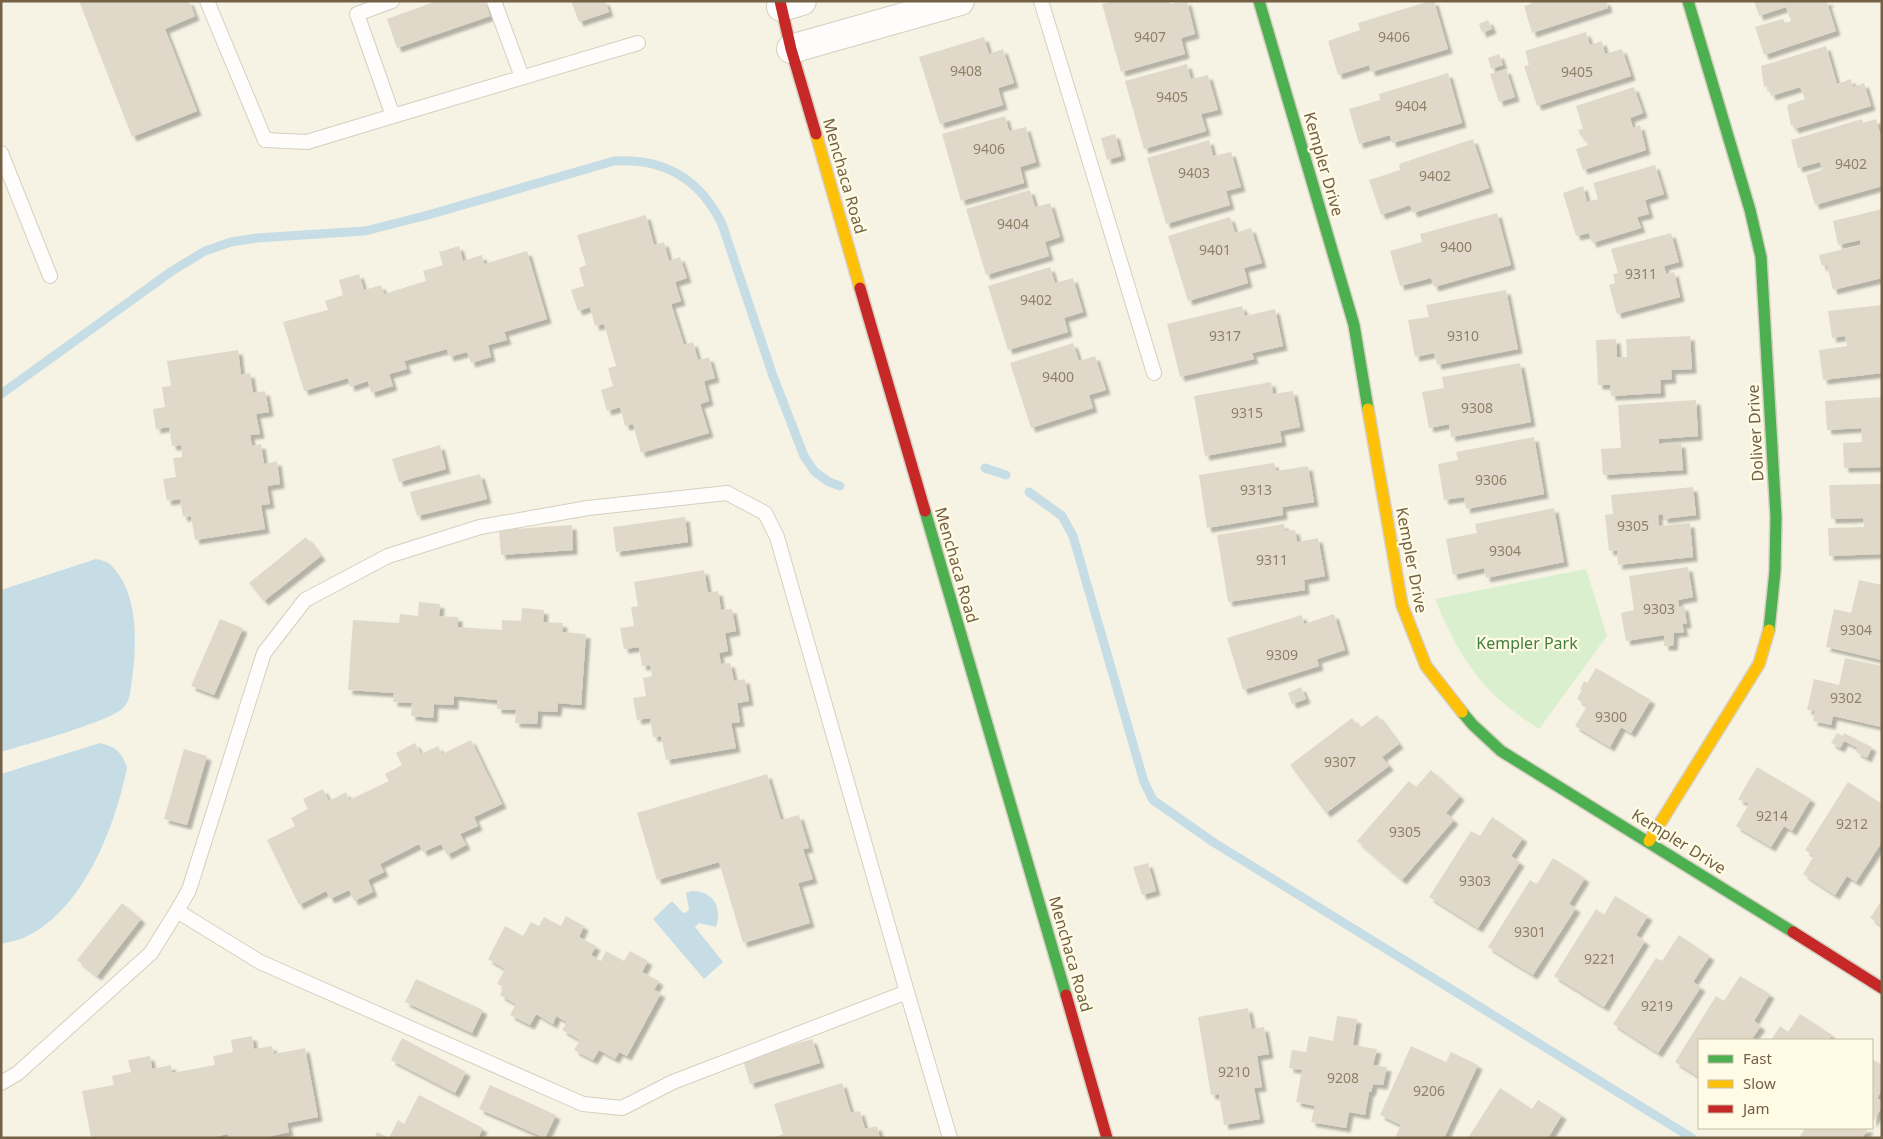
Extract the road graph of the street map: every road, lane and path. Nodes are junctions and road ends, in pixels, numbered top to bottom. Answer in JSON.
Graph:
{"nodes":[{"id":1,"x":207,"y":1,"type":"edge"},
{"id":2,"x":392,"y":1,"type":"edge"},
{"id":3,"x":494,"y":1,"type":"edge"},
{"id":4,"x":960,"y":1,"type":"edge"},
{"id":5,"x":1041,"y":1,"type":"edge"},
{"id":6,"x":1259,"y":1,"type":"edge"},
{"id":7,"x":1688,"y":1,"type":"edge"},
{"id":8,"x":788,"y":3,"type":"edge"},
{"id":9,"x":638,"y":44,"type":"dead end"},
{"id":10,"x":791,"y":49,"type":"junction"},
{"id":11,"x":522,"y":77,"type":"junction"},
{"id":12,"x":394,"y":116,"type":"junction"},
{"id":13,"x":1,"y":153,"type":"edge"},
{"id":14,"x":50,"y":276,"type":"dead end"},
{"id":15,"x":1154,"y":373,"type":"dead end"},
{"id":16,"x":1649,"y":841,"type":"junction"},
{"id":17,"x":177,"y":911,"type":"junction"},
{"id":18,"x":1882,"y":988,"type":"edge"},
{"id":19,"x":907,"y":992,"type":"junction"},
{"id":20,"x":1,"y":1083,"type":"edge"},
{"id":21,"x":950,"y":1138,"type":"edge"},
{"id":22,"x":1107,"y":1138,"type":"edge"}],
"edges":[{"from":1,"to":12,"type":"lane"},
{"from":2,"to":12,"type":"lane"},
{"from":3,"to":11,"type":"lane"},
{"from":4,"to":10,"type":"street"},
{"from":5,"to":15,"type":"lane"},
{"from":6,"to":16,"type":"street","name":"Kempler Drive"},
{"from":7,"to":16,"type":"street","name":"Doliver Drive"},
{"from":8,"to":10,"type":"street","name":"Menchaca Road"},
{"from":9,"to":11,"type":"lane"},
{"from":10,"to":22,"type":"street","name":"Menchaca Road"},
{"from":11,"to":12,"type":"lane"},
{"from":13,"to":14,"type":"lane"},
{"from":16,"to":18,"type":"street","name":"Kempler Drive"},
{"from":17,"to":19,"type":"lane"},
{"from":17,"to":19,"type":"lane"},
{"from":17,"to":20,"type":"lane"},
{"from":19,"to":21,"type":"lane"}]}
